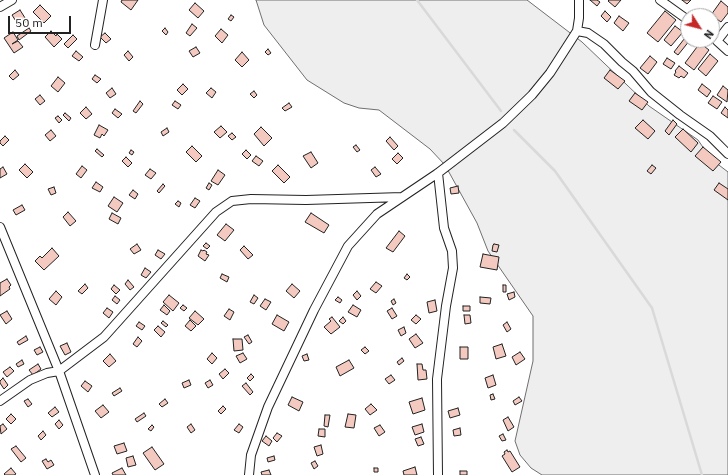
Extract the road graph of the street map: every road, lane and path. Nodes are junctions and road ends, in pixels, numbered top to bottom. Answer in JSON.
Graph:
{"nodes":[{"id":1,"x":12,"y":0,"type":"edge"},
{"id":2,"x":103,"y":0,"type":"edge"},
{"id":3,"x":579,"y":0,"type":"edge"},
{"id":4,"x":660,"y":0,"type":"edge"},
{"id":5,"x":0,"y":7,"type":"edge"},
{"id":6,"x":680,"y":14,"type":"edge"},
{"id":7,"x":728,"y":27,"type":"edge"},
{"id":8,"x":577,"y":31,"type":"junction"},
{"id":9,"x":720,"y":34,"type":"edge"},
{"id":10,"x":720,"y":43,"type":"edge"},
{"id":11,"x":95,"y":45,"type":"dead end"},
{"id":12,"x":728,"y":51,"type":"edge"},
{"id":13,"x":728,"y":154,"type":"edge"},
{"id":14,"x":438,"y":173,"type":"junction"},
{"id":15,"x":403,"y":197,"type":"junction"},
{"id":16,"x":0,"y":227,"type":"edge"},
{"id":17,"x":59,"y":371,"type":"junction"},
{"id":18,"x":0,"y":401,"type":"edge"},
{"id":19,"x":95,"y":475,"type":"edge"},
{"id":20,"x":249,"y":475,"type":"edge"},
{"id":21,"x":438,"y":475,"type":"edge"}],
"edges":[{"from":1,"to":5,"type":"street"},
{"from":2,"to":11,"type":"street"},
{"from":3,"to":8,"type":"street"},
{"from":4,"to":6,"type":"street"},
{"from":7,"to":9,"type":"street"},
{"from":8,"to":13,"type":"street"},
{"from":8,"to":14,"type":"street"},
{"from":10,"to":12,"type":"street"},
{"from":14,"to":15,"type":"street"},
{"from":14,"to":21,"type":"street"},
{"from":15,"to":17,"type":"street"},
{"from":15,"to":20,"type":"street"},
{"from":16,"to":17,"type":"street"},
{"from":17,"to":18,"type":"street"},
{"from":17,"to":19,"type":"street"}]}
